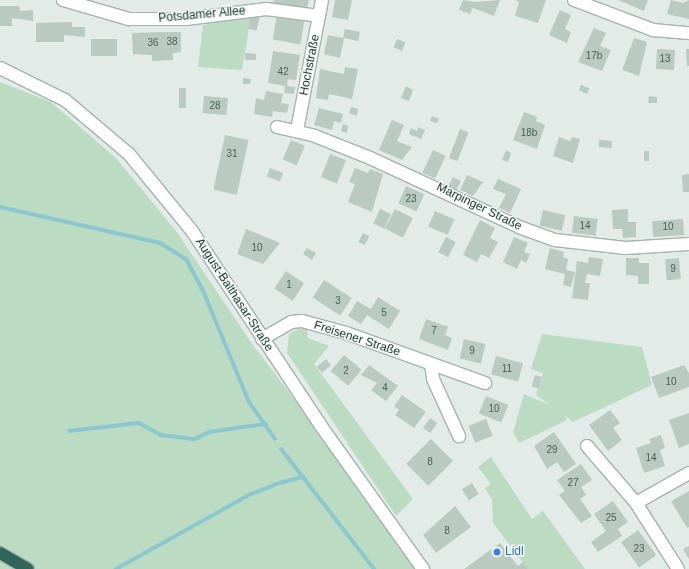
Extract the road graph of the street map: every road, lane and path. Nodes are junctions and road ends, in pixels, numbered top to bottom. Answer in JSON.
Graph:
{"nodes":[{"id":1,"x":63,"y":0,"type":"edge"},
{"id":2,"x":322,"y":0,"type":"edge"},
{"id":3,"x":574,"y":0,"type":"edge"},
{"id":4,"x":319,"y":16,"type":"junction"},
{"id":5,"x":689,"y":33,"type":"edge"},
{"id":6,"x":0,"y":68,"type":"edge"},
{"id":7,"x":277,"y":127,"type":"dead end"},
{"id":8,"x":296,"y":130,"type":"junction"},
{"id":9,"x":689,"y":244,"type":"edge"},
{"id":10,"x":262,"y":339,"type":"junction"},
{"id":11,"x":431,"y":364,"type":"junction"},
{"id":12,"x":485,"y":383,"type":"dead end"},
{"id":13,"x":459,"y":436,"type":"dead end"},
{"id":14,"x":587,"y":446,"type":"dead end"},
{"id":15,"x":689,"y":473,"type":"edge"},
{"id":16,"x":636,"y":504,"type":"junction"},
{"id":17,"x":0,"y":553,"type":"edge"},
{"id":18,"x":28,"y":569,"type":"edge"},
{"id":19,"x":423,"y":569,"type":"edge"},
{"id":20,"x":678,"y":569,"type":"edge"}],
"edges":[{"from":1,"to":4,"type":"street","name":"Potsdamer Allee"},
{"from":2,"to":4,"type":"street","name":"Hochstraße"},
{"from":3,"to":5,"type":"street"},
{"from":4,"to":8,"type":"street","name":"Hochstraße"},
{"from":6,"to":10,"type":"street","name":"August-Balthasar-Straße"},
{"from":7,"to":8,"type":"street","name":"Marpinger Straße"},
{"from":8,"to":9,"type":"street","name":"Marpinger Straße"},
{"from":10,"to":11,"type":"street","name":"Freisener Straße"},
{"from":10,"to":19,"type":"street","name":"August-Balthasar-Straße"},
{"from":11,"to":12,"type":"street","name":"Freisener Straße"},
{"from":11,"to":13,"type":"street"},
{"from":14,"to":16,"type":"street"},
{"from":15,"to":16,"type":"street"},
{"from":16,"to":20,"type":"street"},
{"from":17,"to":18,"type":"highway"}]}
